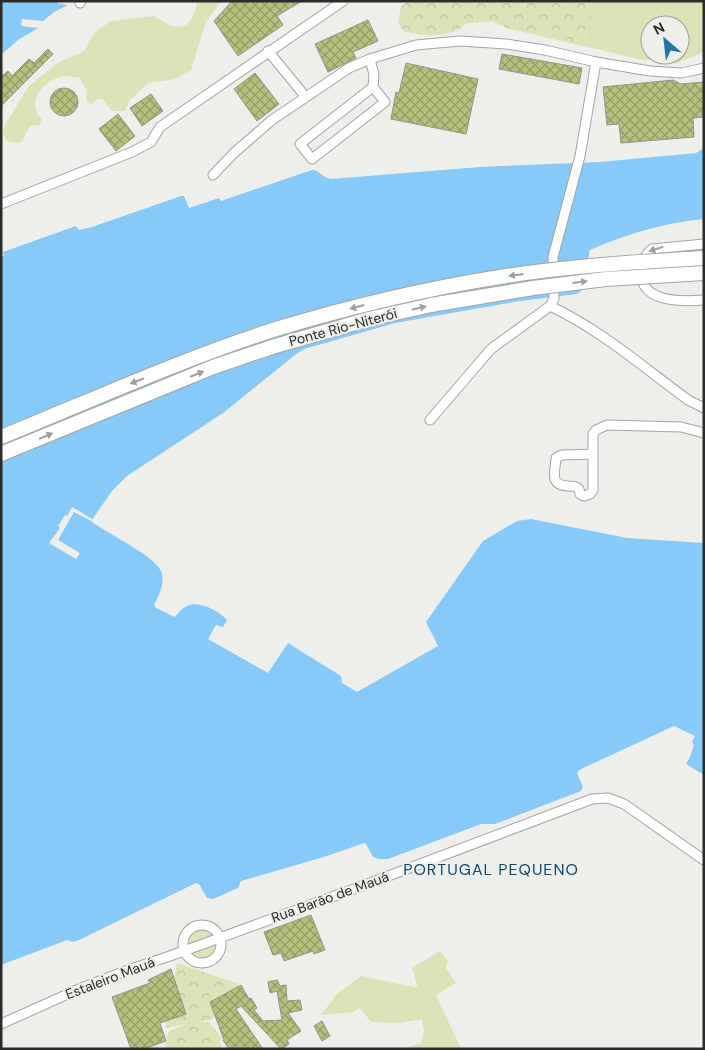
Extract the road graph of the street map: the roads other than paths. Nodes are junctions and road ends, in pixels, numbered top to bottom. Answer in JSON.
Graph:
{"nodes":[{"id":1,"x":343,"y":1,"type":"edge"},
{"id":2,"x":268,"y":52,"type":"junction"},
{"id":3,"x":370,"y":59,"type":"junction"},
{"id":4,"x":596,"y":62,"type":"junction"},
{"id":5,"x":704,"y":68,"type":"edge"},
{"id":6,"x":373,"y":87,"type":"junction"},
{"id":7,"x":305,"y":96,"type":"junction"},
{"id":8,"x":213,"y":175,"type":"dead end"},
{"id":9,"x":1,"y":204,"type":"edge"},
{"id":10,"x":704,"y":244,"type":"edge"},
{"id":11,"x":704,"y":258,"type":"edge"},
{"id":12,"x":704,"y":273,"type":"edge"},
{"id":13,"x":704,"y":300,"type":"edge"},
{"id":14,"x":552,"y":302,"type":"junction"},
{"id":15,"x":704,"y":408,"type":"edge"},
{"id":16,"x":430,"y":420,"type":"dead end"},
{"id":17,"x":704,"y":433,"type":"edge"},
{"id":18,"x":1,"y":438,"type":"edge"},
{"id":19,"x":1,"y":454,"type":"edge"},
{"id":20,"x":593,"y":454,"type":"junction"},
{"id":21,"x":704,"y":860,"type":"edge"},
{"id":22,"x":220,"y":937,"type":"junction"},
{"id":23,"x":184,"y":951,"type":"junction"},
{"id":24,"x":1,"y":1024,"type":"edge"}],
"edges":[{"from":1,"to":2,"type":"street"},
{"from":2,"to":7,"type":"street"},
{"from":2,"to":9,"type":"street"},
{"from":3,"to":4,"type":"street"},
{"from":3,"to":6,"type":"street"},
{"from":3,"to":7,"type":"street"},
{"from":4,"to":5,"type":"street"},
{"from":4,"to":14,"type":"street","bridge":true},
{"from":6,"to":6,"type":"street"},
{"from":7,"to":8,"type":"street"},
{"from":10,"to":13,"type":"street","one_way":true},
{"from":11,"to":18,"type":"highway","name":"Ponte Rio-Niterói","one_way":true,"bridge":true},
{"from":19,"to":12,"type":"highway","name":"Ponte Rio-Niterói","one_way":true,"bridge":true},
{"from":14,"to":15,"type":"street"},
{"from":14,"to":16,"type":"street"},
{"from":17,"to":20,"type":"street"},
{"from":20,"to":20,"type":"street"},
{"from":21,"to":22,"type":"street","name":"Rua Barão de Mauá"},
{"from":22,"to":23,"type":"street","name":"Estaleiro Mauá"},
{"from":22,"to":23,"type":"street"},
{"from":22,"to":23,"type":"street"},
{"from":23,"to":24,"type":"street","name":"Estaleiro Mauá"}]}
